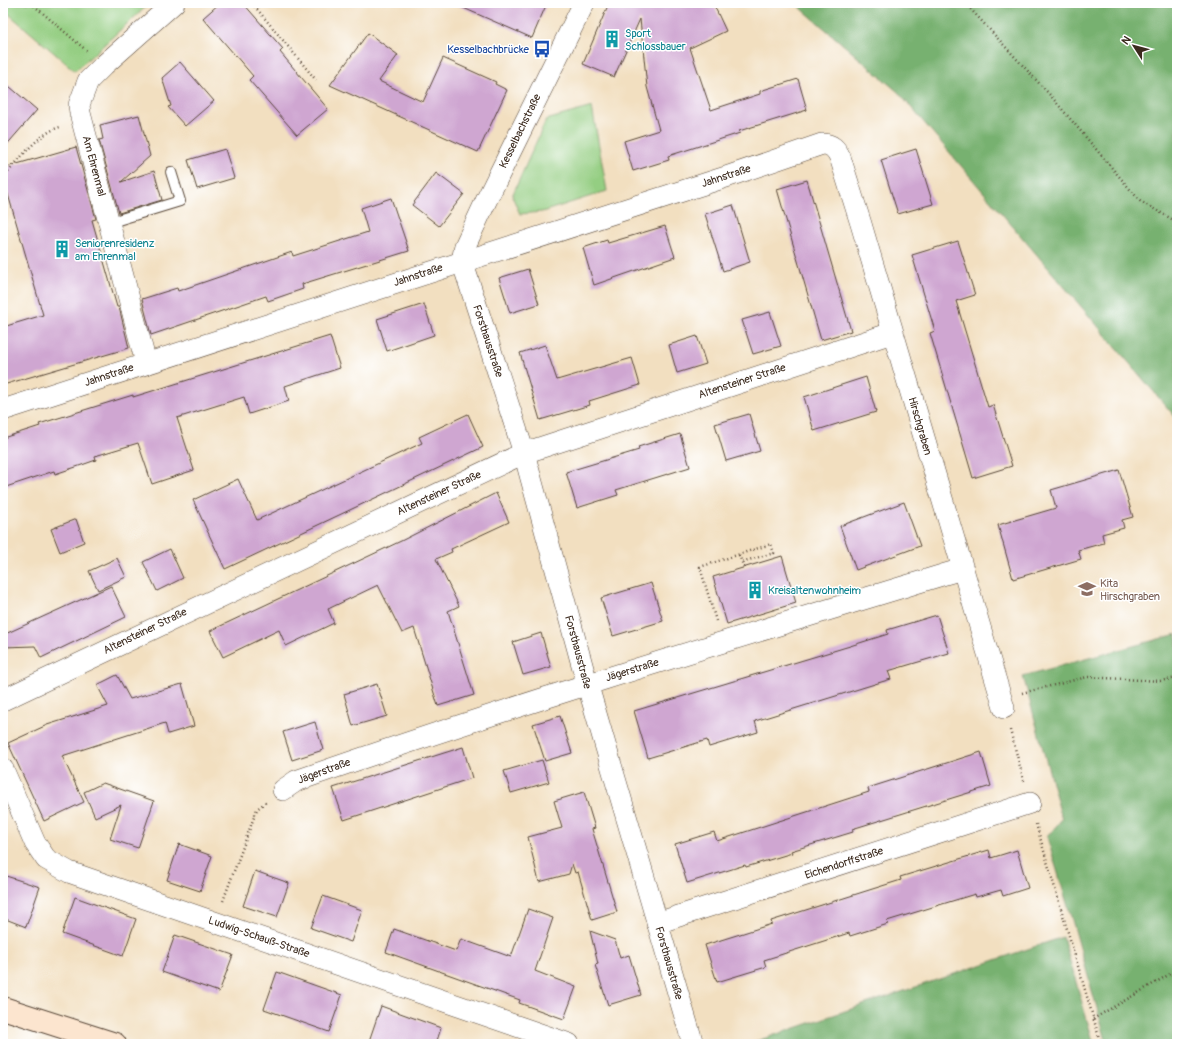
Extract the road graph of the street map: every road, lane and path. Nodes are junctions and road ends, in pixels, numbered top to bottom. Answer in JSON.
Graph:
{"nodes":[{"id":1,"x":31,"y":3,"type":"edge"},
{"id":2,"x":174,"y":3,"type":"edge"},
{"id":3,"x":252,"y":3,"type":"edge"},
{"id":4,"x":584,"y":3,"type":"edge"},
{"id":5,"x":965,"y":3,"type":"edge"},
{"id":6,"x":104,"y":65,"type":"junction"},
{"id":7,"x":316,"y":80,"type":"dead end"},
{"id":8,"x":82,"y":120,"type":"junction"},
{"id":9,"x":832,"y":146,"type":"joint"},
{"id":10,"x":172,"y":172,"type":"dead end"},
{"id":11,"x":3,"y":178,"type":"edge"},
{"id":12,"x":1177,"y":222,"type":"edge"},
{"id":13,"x":108,"y":223,"type":"junction"},
{"id":14,"x":462,"y":261,"type":"junction"},
{"id":15,"x":892,"y":333,"type":"junction"},
{"id":16,"x":146,"y":363,"type":"junction"},
{"id":17,"x":3,"y":410,"type":"edge"},
{"id":18,"x":524,"y":453,"type":"junction"},
{"id":19,"x":739,"y":555,"type":"junction"},
{"id":20,"x":741,"y":562,"type":"junction"},
{"id":21,"x":744,"y":568,"type":"dead end"},
{"id":22,"x":962,"y":569,"type":"junction"},
{"id":23,"x":722,"y":642,"type":"junction"},
{"id":24,"x":1177,"y":678,"type":"edge"},
{"id":25,"x":587,"y":683,"type":"junction"},
{"id":26,"x":3,"y":700,"type":"edge"},
{"id":27,"x":1003,"y":704,"type":"junction"},
{"id":28,"x":3,"y":769,"type":"edge"},
{"id":29,"x":283,"y":790,"type":"joint"},
{"id":30,"x":1030,"y":803,"type":"junction"},
{"id":31,"x":215,"y":922,"type":"junction"},
{"id":32,"x":657,"y":923,"type":"junction"},
{"id":33,"x":1177,"y":970,"type":"edge"},
{"id":34,"x":3,"y":1008,"type":"edge"},
{"id":35,"x":1093,"y":1019,"type":"junction"},
{"id":36,"x":86,"y":1039,"type":"edge"},
{"id":37,"x":115,"y":1044,"type":"edge"},
{"id":38,"x":569,"y":1044,"type":"edge"},
{"id":39,"x":693,"y":1044,"type":"edge"},
{"id":40,"x":1101,"y":1044,"type":"edge"}],
"edges":[{"from":1,"to":6,"type":"path"},
{"from":2,"to":6,"type":"street","name":"Am Ehrenmal"},
{"from":3,"to":7,"type":"path"},
{"from":4,"to":14,"type":"street","name":"Kesselbachstraße"},
{"from":5,"to":12,"type":"path"},
{"from":6,"to":8,"type":"street","name":"Am Ehrenmal"},
{"from":8,"to":11,"type":"path"},
{"from":8,"to":13,"type":"street","name":"Am Ehrenmal"},
{"from":9,"to":14,"type":"street","name":"Jahnstraße"},
{"from":9,"to":15,"type":"street","name":"Hirschgraben"},
{"from":10,"to":13,"type":"lane"},
{"from":13,"to":16,"type":"street","name":"Am Ehrenmal"},
{"from":14,"to":16,"type":"street","name":"Jahnstraße"},
{"from":14,"to":18,"type":"street","name":"Forsthausstraße"},
{"from":15,"to":18,"type":"street","name":"Altensteiner Straße"},
{"from":15,"to":22,"type":"street","name":"Hirschgraben"},
{"from":16,"to":17,"type":"street","name":"Jahnstraße"},
{"from":18,"to":25,"type":"street","name":"Forsthausstraße"},
{"from":18,"to":26,"type":"street","name":"Altensteiner Straße"},
{"from":19,"to":20,"type":"path"},
{"from":19,"to":20,"type":"path"},
{"from":19,"to":23,"type":"path"},
{"from":20,"to":21,"type":"path"},
{"from":22,"to":23,"type":"street","name":"Jägerstraße"},
{"from":22,"to":27,"type":"street","name":"Hirschgraben"},
{"from":23,"to":25,"type":"street","name":"Jägerstraße"},
{"from":24,"to":27,"type":"path"},
{"from":25,"to":29,"type":"street","name":"Jägerstraße"},
{"from":25,"to":32,"type":"street","name":"Forsthausstraße"},
{"from":27,"to":30,"type":"path"},
{"from":28,"to":31,"type":"street","name":"Ludwig-Schauß-Straße"},
{"from":29,"to":31,"type":"path"},
{"from":30,"to":32,"type":"street","name":"Eichendorffstraße"},
{"from":30,"to":35,"type":"path"},
{"from":31,"to":38,"type":"street","name":"Ludwig-Schauß-Straße"},
{"from":32,"to":39,"type":"street","name":"Forsthausstraße"},
{"from":33,"to":35,"type":"path"},
{"from":34,"to":36,"type":"main road"},
{"from":35,"to":40,"type":"path"},
{"from":36,"to":37,"type":"main road"}]}
